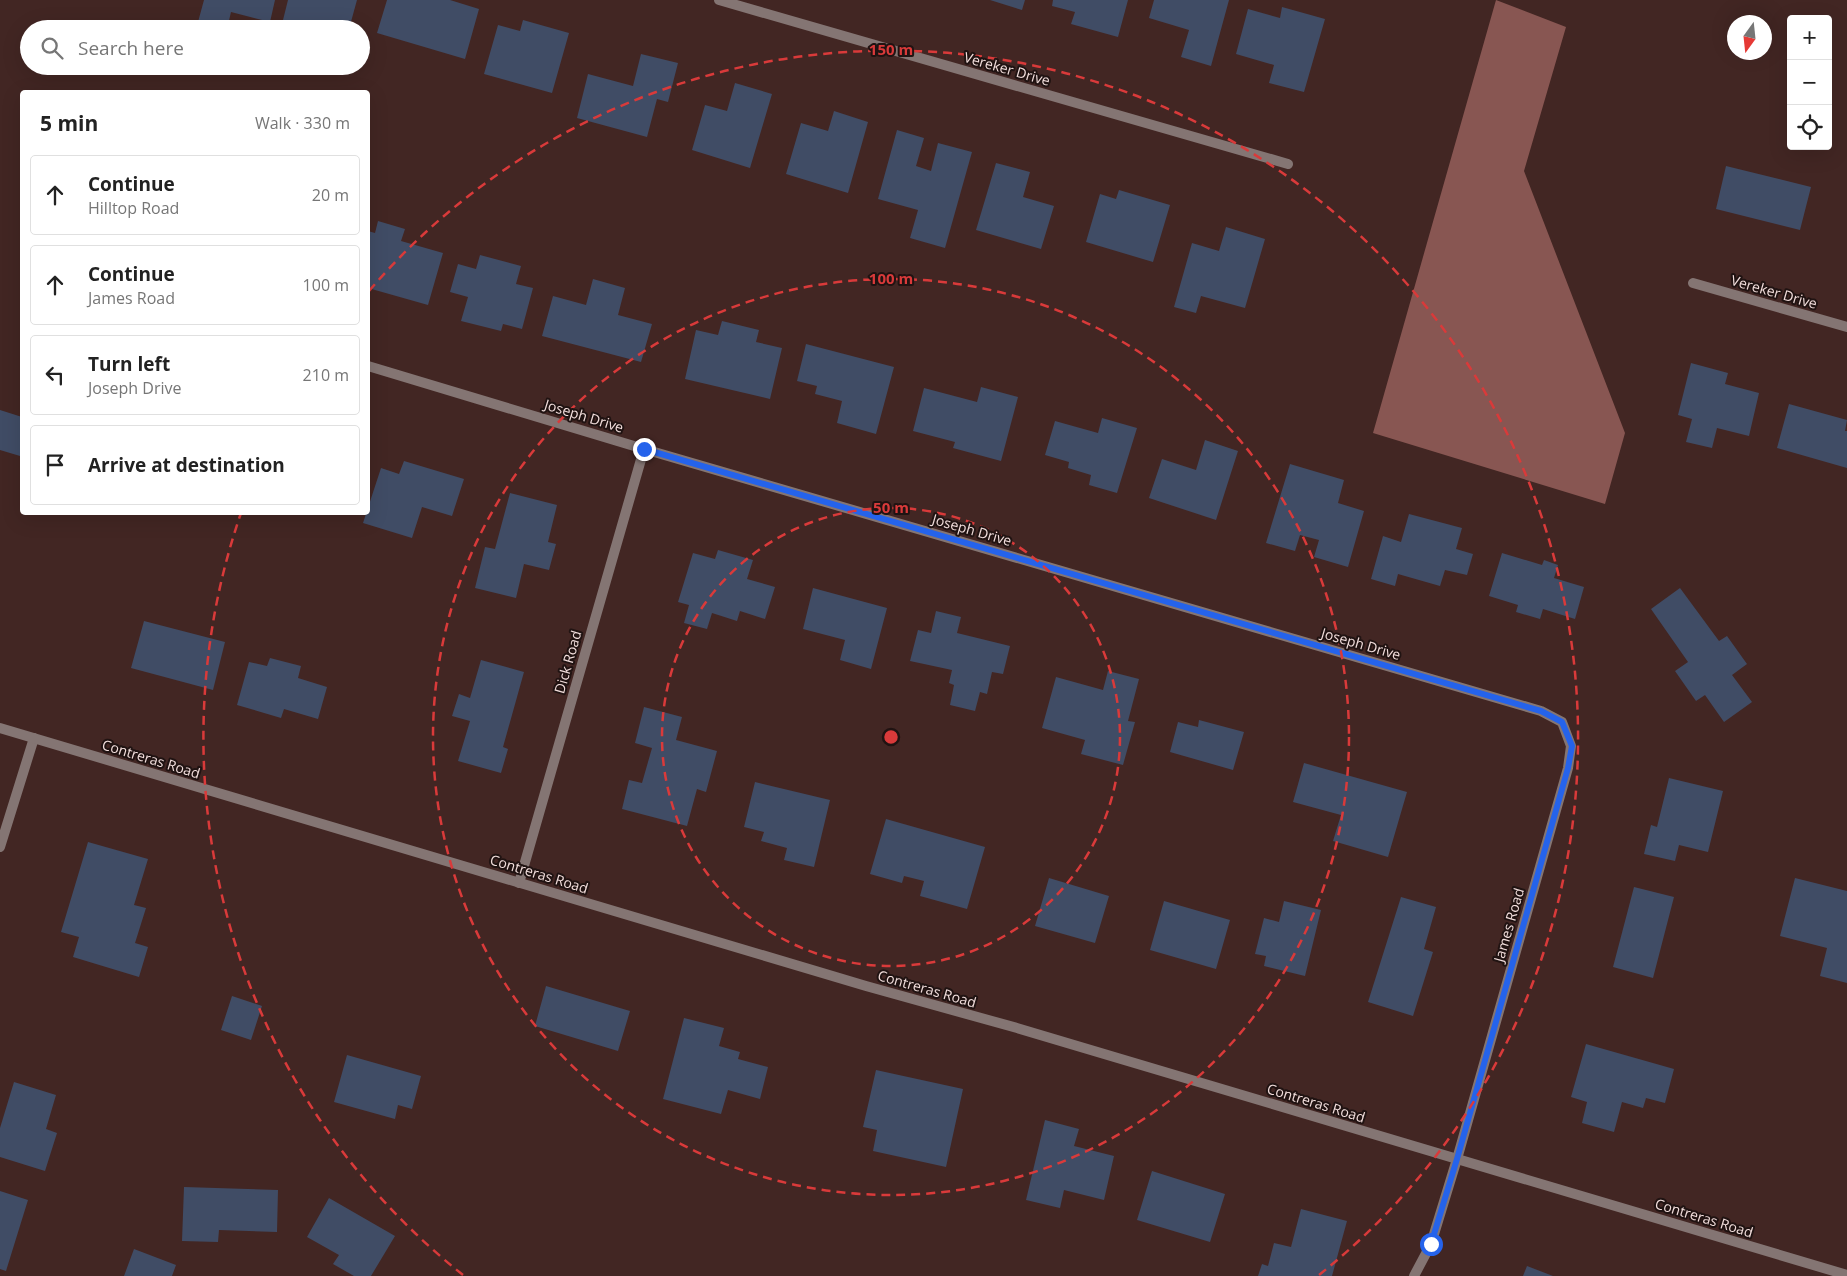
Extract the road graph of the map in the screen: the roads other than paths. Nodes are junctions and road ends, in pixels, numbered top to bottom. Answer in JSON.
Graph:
{"nodes":[{"id":1,"x":719,"y":0,"type":"edge"},
{"id":2,"x":1288,"y":164,"type":"dead end"},
{"id":3,"x":1693,"y":283,"type":"dead end"},
{"id":4,"x":1847,"y":328,"type":"edge"},
{"id":5,"x":370,"y":367,"type":"edge"},
{"id":6,"x":644,"y":449,"type":"junction"},
{"id":7,"x":1541,"y":711,"type":"joint"},
{"id":8,"x":0,"y":728,"type":"edge"},
{"id":9,"x":34,"y":738,"type":"junction"},
{"id":10,"x":0,"y":848,"type":"edge"},
{"id":11,"x":519,"y":883,"type":"junction"},
{"id":12,"x":1457,"y":1159,"type":"junction"},
{"id":13,"x":1847,"y":1275,"type":"edge"},
{"id":14,"x":1414,"y":1276,"type":"edge"}],
"edges":[{"from":1,"to":2,"type":"street","name":"Vereker Drive"},
{"from":3,"to":4,"type":"street","name":"Vereker Drive"},
{"from":5,"to":6,"type":"street","name":"Joseph Drive"},
{"from":6,"to":7,"type":"street","name":"Joseph Drive"},
{"from":6,"to":11,"type":"street","name":"Dick Road"},
{"from":7,"to":12,"type":"street","name":"James Road"},
{"from":8,"to":9,"type":"street","name":"Contreras Road"},
{"from":9,"to":10,"type":"street"},
{"from":9,"to":11,"type":"street","name":"Contreras Road"},
{"from":11,"to":12,"type":"street","name":"Contreras Road"},
{"from":12,"to":13,"type":"street","name":"Contreras Road"},
{"from":12,"to":14,"type":"street","name":"James Road"}]}
